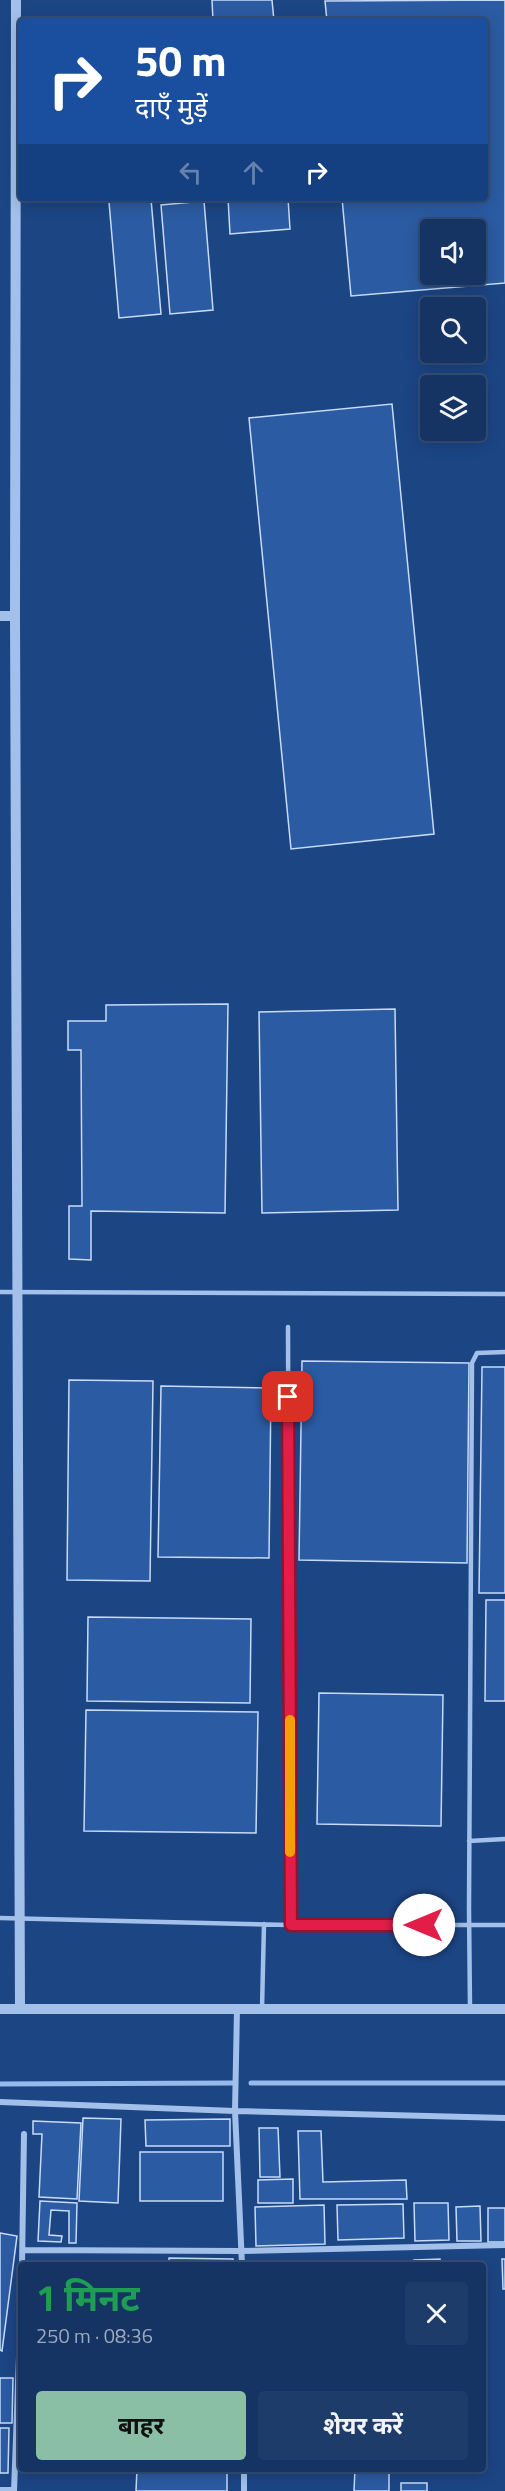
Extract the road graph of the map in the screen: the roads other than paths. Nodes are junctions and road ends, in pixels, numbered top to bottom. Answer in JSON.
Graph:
{"nodes":[{"id":1,"x":16,"y":0,"type":"edge"},
{"id":2,"x":0,"y":616,"type":"edge"},
{"id":3,"x":15,"y":616,"type":"junction"},
{"id":4,"x":0,"y":1292,"type":"edge"},
{"id":5,"x":19,"y":1292,"type":"junction"},
{"id":6,"x":505,"y":1294,"type":"edge"},
{"id":7,"x":288,"y":1327,"type":"dead end"},
{"id":8,"x":505,"y":1352,"type":"edge"},
{"id":9,"x":505,"y":1839,"type":"edge"},
{"id":10,"x":469,"y":1841,"type":"junction"},
{"id":11,"x":18,"y":1917,"type":"junction"},
{"id":12,"x":0,"y":1918,"type":"edge"},
{"id":13,"x":264,"y":1924,"type":"junction"},
{"id":14,"x":291,"y":1925,"type":"junction"},
{"id":15,"x":469,"y":1925,"type":"junction"},
{"id":16,"x":505,"y":1925,"type":"edge"},
{"id":17,"x":470,"y":2008,"type":"junction"},
{"id":18,"x":0,"y":2009,"type":"edge"},
{"id":19,"x":20,"y":2009,"type":"junction"},
{"id":20,"x":237,"y":2009,"type":"junction"},
{"id":21,"x":262,"y":2009,"type":"junction"},
{"id":22,"x":505,"y":2009,"type":"edge"},
{"id":23,"x":0,"y":2102,"type":"edge"},
{"id":24,"x":236,"y":2111,"type":"junction"},
{"id":25,"x":505,"y":2118,"type":"edge"},
{"id":26,"x":24,"y":2134,"type":"dead end"},
{"id":27,"x":505,"y":2245,"type":"edge"},
{"id":28,"x":23,"y":2250,"type":"junction"},
{"id":29,"x":241,"y":2251,"type":"junction"},
{"id":30,"x":22,"y":2262,"type":"edge"},
{"id":31,"x":242,"y":2262,"type":"edge"},
{"id":32,"x":18,"y":2384,"type":"edge"},
{"id":33,"x":244,"y":2472,"type":"edge"},
{"id":34,"x":0,"y":2490,"type":"edge"},
{"id":35,"x":14,"y":2491,"type":"edge"},
{"id":36,"x":244,"y":2491,"type":"edge"}],
"edges":[{"from":1,"to":3,"type":"street"},
{"from":2,"to":3,"type":"street"},
{"from":3,"to":5,"type":"street"},
{"from":4,"to":5,"type":"lane"},
{"from":5,"to":6,"type":"lane"},
{"from":5,"to":11,"type":"street"},
{"from":7,"to":14,"type":"lane"},
{"from":8,"to":10,"type":"lane"},
{"from":9,"to":10,"type":"lane"},
{"from":10,"to":15,"type":"lane"},
{"from":11,"to":12,"type":"lane"},
{"from":11,"to":13,"type":"lane"},
{"from":11,"to":19,"type":"street"},
{"from":13,"to":14,"type":"lane"},
{"from":13,"to":21,"type":"lane"},
{"from":14,"to":15,"type":"lane"},
{"from":15,"to":16,"type":"lane"},
{"from":15,"to":17,"type":"lane"},
{"from":17,"to":21,"type":"street"},
{"from":17,"to":22,"type":"street"},
{"from":18,"to":19,"type":"street"},
{"from":19,"to":20,"type":"street"},
{"from":20,"to":21,"type":"street"},
{"from":20,"to":24,"type":"street"},
{"from":23,"to":24,"type":"street"},
{"from":24,"to":25,"type":"street"},
{"from":24,"to":29,"type":"street"},
{"from":26,"to":28,"type":"street"},
{"from":27,"to":29,"type":"street"},
{"from":28,"to":29,"type":"street"},
{"from":28,"to":30,"type":"street"},
{"from":29,"to":31,"type":"street"},
{"from":32,"to":35,"type":"street"},
{"from":33,"to":36,"type":"street"},
{"from":34,"to":35,"type":"street"}]}
